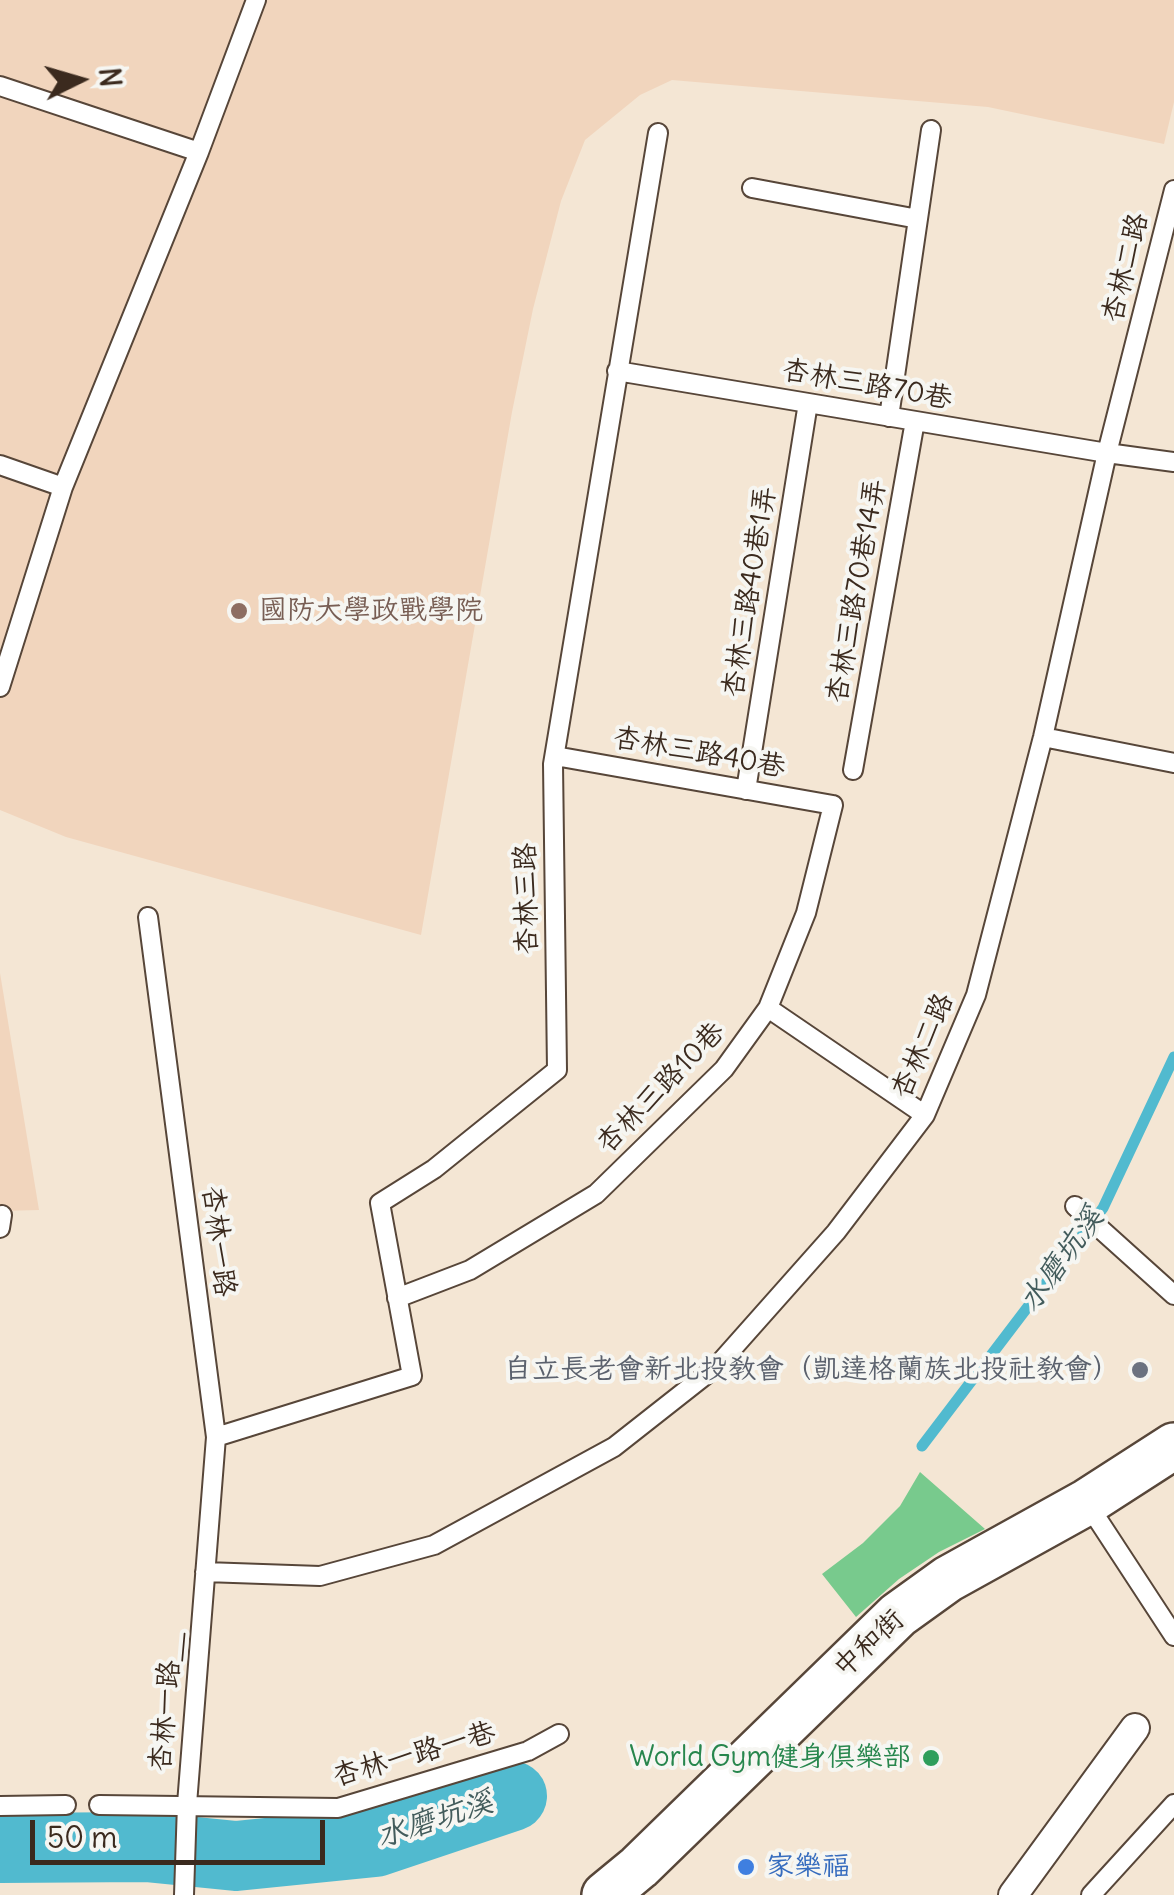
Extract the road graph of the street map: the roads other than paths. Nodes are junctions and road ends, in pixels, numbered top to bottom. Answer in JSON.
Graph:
{"nodes":[{"id":1,"x":256,"y":0,"type":"edge"},
{"id":2,"x":0,"y":86,"type":"edge"},
{"id":3,"x":931,"y":130,"type":"dead end"},
{"id":4,"x":658,"y":133,"type":"dead end"},
{"id":5,"x":199,"y":152,"type":"junction"},
{"id":6,"x":752,"y":188,"type":"dead end"},
{"id":7,"x":1174,"y":190,"type":"edge"},
{"id":8,"x":918,"y":219,"type":"junction"},
{"id":9,"x":617,"y":371,"type":"junction"},
{"id":10,"x":808,"y":403,"type":"junction"},
{"id":11,"x":888,"y":416,"type":"junction"},
{"id":12,"x":915,"y":421,"type":"junction"},
{"id":13,"x":1107,"y":453,"type":"junction"},
{"id":14,"x":1174,"y":462,"type":"edge"},
{"id":15,"x":0,"y":465,"type":"edge"},
{"id":16,"x":63,"y":487,"type":"junction"},
{"id":17,"x":0,"y":686,"type":"edge"},
{"id":18,"x":1044,"y":737,"type":"junction"},
{"id":19,"x":555,"y":756,"type":"junction"},
{"id":20,"x":1174,"y":763,"type":"edge"},
{"id":21,"x":853,"y":770,"type":"dead end"},
{"id":22,"x":746,"y":790,"type":"junction"},
{"id":23,"x":833,"y":804,"type":"joint"},
{"id":24,"x":148,"y":917,"type":"dead end"},
{"id":25,"x":768,"y":1008,"type":"junction"},
{"id":26,"x":925,"y":1115,"type":"junction"},
{"id":27,"x":1075,"y":1206,"type":"dead end"},
{"id":28,"x":1174,"y":1295,"type":"edge"},
{"id":29,"x":397,"y":1298,"type":"junction"},
{"id":30,"x":216,"y":1437,"type":"junction"},
{"id":31,"x":1174,"y":1446,"type":"edge"},
{"id":32,"x":1087,"y":1502,"type":"junction"},
{"id":33,"x":205,"y":1572,"type":"junction"},
{"id":34,"x":1174,"y":1636,"type":"edge"},
{"id":35,"x":1135,"y":1728,"type":"dead end"},
{"id":36,"x":559,"y":1734,"type":"dead end"},
{"id":37,"x":187,"y":1804,"type":"junction"},
{"id":38,"x":1174,"y":1804,"type":"edge"},
{"id":39,"x":66,"y":1805,"type":"dead end"},
{"id":40,"x":99,"y":1805,"type":"dead end"},
{"id":41,"x":0,"y":1806,"type":"edge"},
{"id":42,"x":184,"y":1895,"type":"edge"},
{"id":43,"x":606,"y":1895,"type":"edge"},
{"id":44,"x":1013,"y":1895,"type":"edge"},
{"id":45,"x":1092,"y":1895,"type":"edge"}],
"edges":[{"from":1,"to":5,"type":"lane"},
{"from":2,"to":5,"type":"lane"},
{"from":3,"to":8,"type":"lane"},
{"from":4,"to":9,"type":"lane","name":"杏林三路"},
{"from":5,"to":16,"type":"lane"},
{"from":6,"to":8,"type":"lane"},
{"from":7,"to":13,"type":"lane","name":"杏林二路"},
{"from":8,"to":11,"type":"lane"},
{"from":9,"to":10,"type":"lane","name":"杏林三路70巷"},
{"from":9,"to":19,"type":"lane","name":"杏林三路"},
{"from":10,"to":11,"type":"lane","name":"杏林三路70巷"},
{"from":10,"to":22,"type":"lane","name":"杏林三路40巷1弄"},
{"from":11,"to":12,"type":"lane","name":"杏林三路70巷"},
{"from":12,"to":13,"type":"lane","name":"杏林三路70巷"},
{"from":12,"to":21,"type":"lane","name":"杏林三路70巷14弄"},
{"from":13,"to":14,"type":"lane","name":"杏林三路70巷"},
{"from":13,"to":18,"type":"lane","name":"杏林二路"},
{"from":15,"to":16,"type":"lane"},
{"from":16,"to":17,"type":"lane"},
{"from":18,"to":20,"type":"lane"},
{"from":18,"to":26,"type":"lane","name":"杏林二路"},
{"from":19,"to":22,"type":"lane","name":"杏林三路40巷"},
{"from":19,"to":29,"type":"lane","name":"杏林三路"},
{"from":22,"to":23,"type":"lane","name":"杏林三路40巷"},
{"from":23,"to":25,"type":"lane","name":"杏林三路10巷"},
{"from":24,"to":30,"type":"lane","name":"杏林一路"},
{"from":25,"to":26,"type":"lane"},
{"from":25,"to":29,"type":"lane","name":"杏林三路10巷"},
{"from":26,"to":33,"type":"lane","name":"杏林二路"},
{"from":27,"to":28,"type":"lane"},
{"from":29,"to":30,"type":"lane","name":"杏林三路"},
{"from":30,"to":33,"type":"lane","name":"杏林一路"},
{"from":31,"to":32,"type":"street","name":"中和街"},
{"from":32,"to":34,"type":"lane"},
{"from":32,"to":43,"type":"street","name":"中和街"},
{"from":33,"to":37,"type":"lane","name":"杏林一路＿"},
{"from":35,"to":44,"type":"street"},
{"from":36,"to":37,"type":"lane","name":"杏林一路一巷"},
{"from":37,"to":40,"type":"lane","name":"杏林一路一巷"},
{"from":37,"to":42,"type":"lane","name":"杏林一路＿"},
{"from":38,"to":45,"type":"lane"},
{"from":39,"to":41,"type":"lane"}]}
